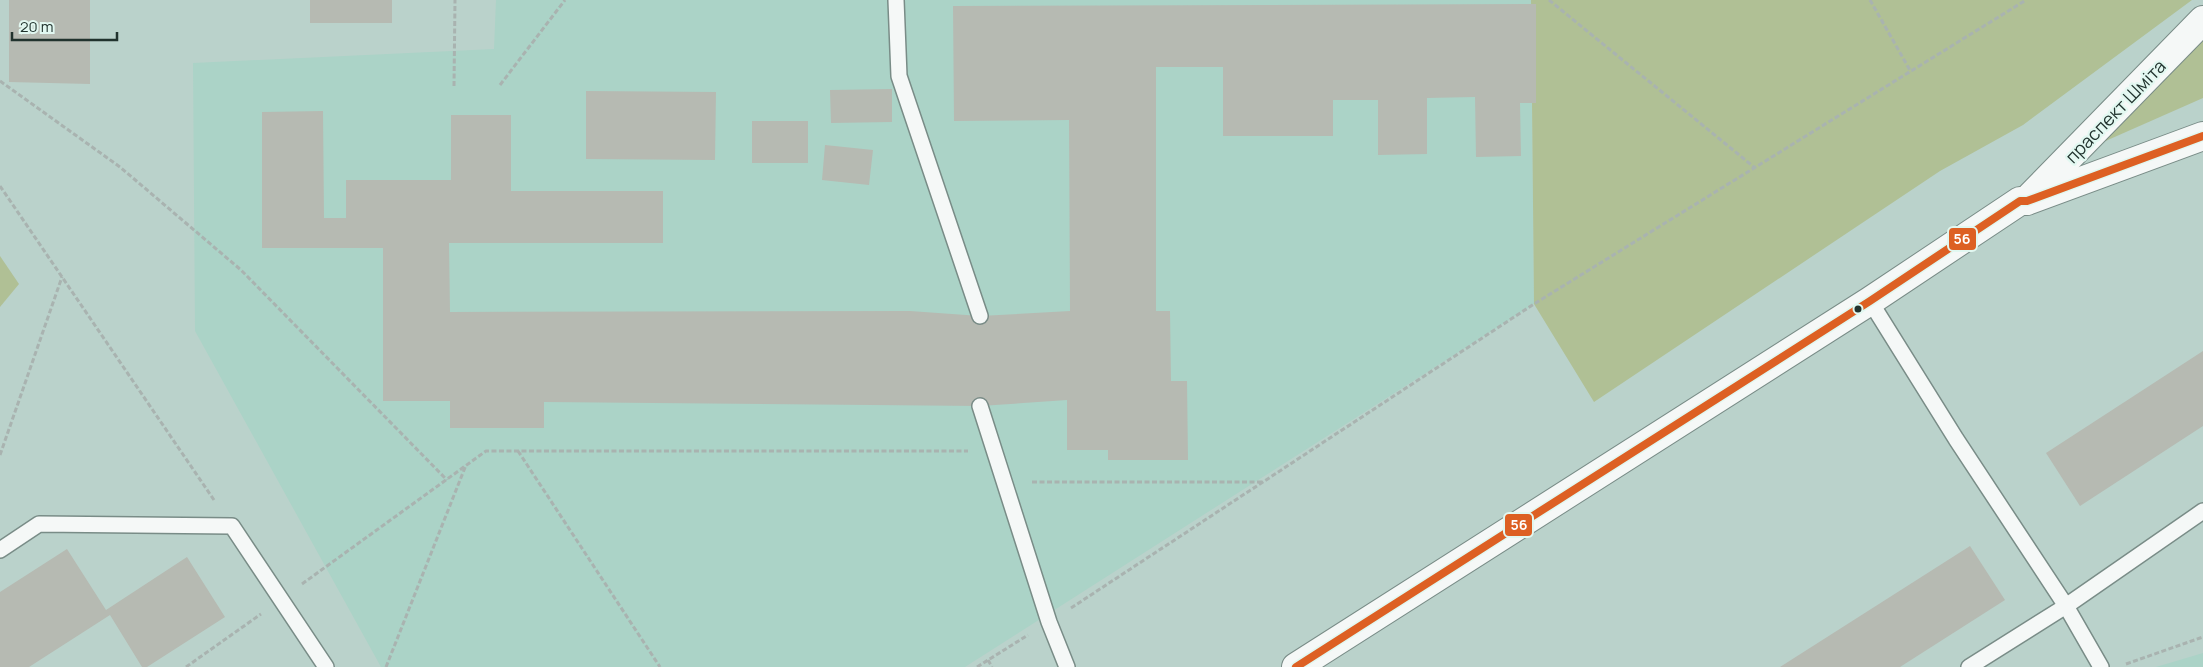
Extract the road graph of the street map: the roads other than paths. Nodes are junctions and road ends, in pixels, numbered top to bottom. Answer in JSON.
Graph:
{"nodes":[{"id":1,"x":896,"y":0,"type":"edge"},
{"id":2,"x":2203,"y":20,"type":"edge"},
{"id":3,"x":2203,"y":136,"type":"edge"},
{"id":4,"x":2027,"y":201,"type":"junction"},
{"id":5,"x":1870,"y":301,"type":"junction"},
{"id":6,"x":980,"y":316,"type":"dead end"},
{"id":7,"x":980,"y":406,"type":"dead end"},
{"id":8,"x":2203,"y":511,"type":"edge"},
{"id":9,"x":0,"y":550,"type":"edge"},
{"id":10,"x":2066,"y":606,"type":"junction"},
{"id":11,"x":1311,"y":663,"type":"edge"},
{"id":12,"x":326,"y":667,"type":"edge"},
{"id":13,"x":1067,"y":667,"type":"edge"},
{"id":14,"x":1968,"y":667,"type":"edge"},
{"id":15,"x":2101,"y":667,"type":"edge"}],
"edges":[{"from":1,"to":6,"type":"lane"},
{"from":2,"to":4,"type":"main road","name":"праспект Шміта"},
{"from":3,"to":4,"type":"main road","name":"праспект Шміта"},
{"from":4,"to":5,"type":"main road","name":"праспект Шміта"},
{"from":5,"to":10,"type":"lane"},
{"from":5,"to":11,"type":"main road","name":"праспект Шміта"},
{"from":7,"to":13,"type":"lane"},
{"from":8,"to":10,"type":"lane"},
{"from":9,"to":12,"type":"lane"},
{"from":10,"to":14,"type":"lane"},
{"from":10,"to":15,"type":"lane"}]}
